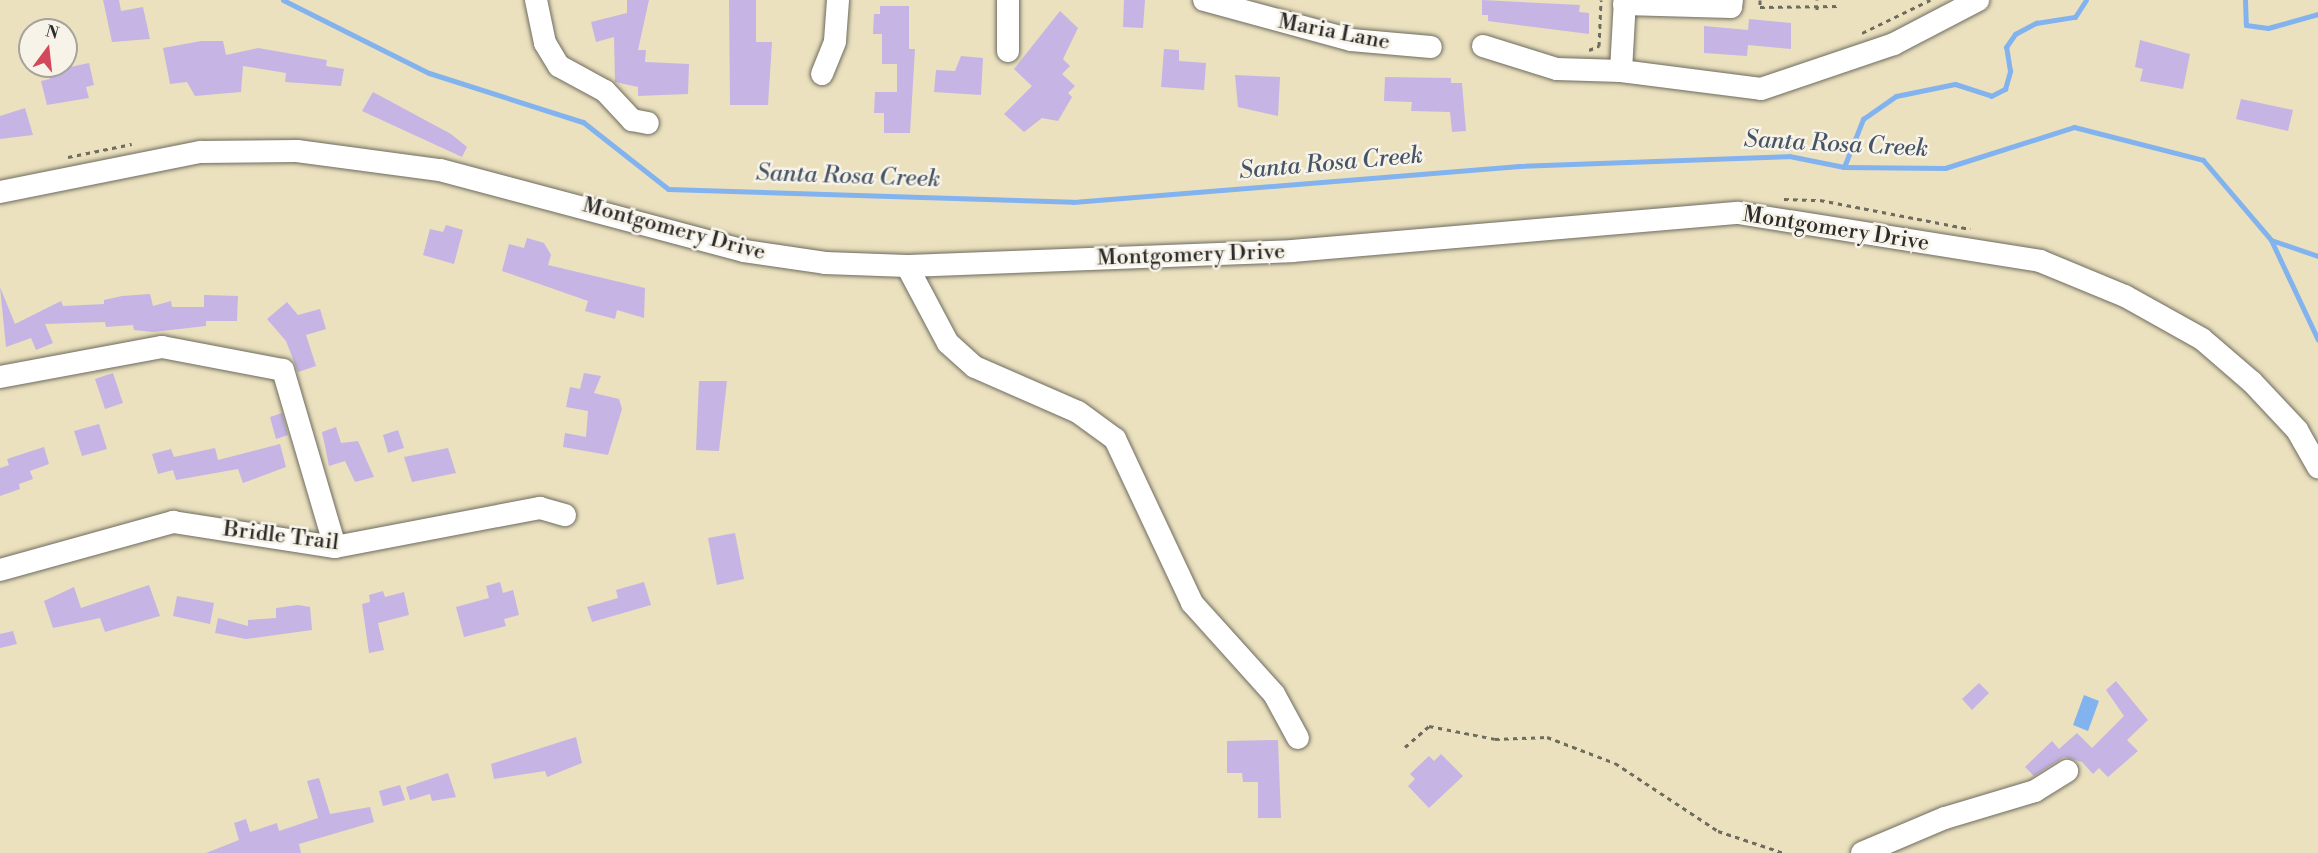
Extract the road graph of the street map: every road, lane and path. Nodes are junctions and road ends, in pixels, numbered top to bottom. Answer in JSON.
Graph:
{"nodes":[{"id":1,"x":536,"y":0,"type":"edge"},
{"id":2,"x":838,"y":0,"type":"edge"},
{"id":3,"x":1008,"y":0,"type":"edge"},
{"id":4,"x":1204,"y":0,"type":"edge"},
{"id":5,"x":1601,"y":0,"type":"edge"},
{"id":6,"x":1732,"y":0,"type":"edge"},
{"id":7,"x":1760,"y":0,"type":"edge"},
{"id":8,"x":1817,"y":0,"type":"edge"},
{"id":9,"x":1930,"y":0,"type":"edge"},
{"id":10,"x":1978,"y":0,"type":"edge"},
{"id":11,"x":1624,"y":2,"type":"edge"},
{"id":12,"x":1839,"y":6,"type":"dead end"},
{"id":13,"x":1817,"y":9,"type":"junction"},
{"id":14,"x":1856,"y":35,"type":"dead end"},
{"id":15,"x":1483,"y":46,"type":"dead end"},
{"id":16,"x":1431,"y":47,"type":"dead end"},
{"id":17,"x":1577,"y":50,"type":"dead end"},
{"id":18,"x":1008,"y":51,"type":"dead end"},
{"id":19,"x":1621,"y":71,"type":"junction"},
{"id":20,"x":822,"y":74,"type":"dead end"},
{"id":21,"x":648,"y":123,"type":"dead end"},
{"id":22,"x":144,"y":142,"type":"dead end"},
{"id":23,"x":60,"y":159,"type":"dead end"},
{"id":24,"x":0,"y":192,"type":"edge"},
{"id":25,"x":1775,"y":199,"type":"dead end"},
{"id":26,"x":1981,"y":231,"type":"dead end"},
{"id":27,"x":907,"y":266,"type":"junction"},
{"id":28,"x":0,"y":376,"type":"edge"},
{"id":29,"x":2318,"y":467,"type":"edge"},
{"id":30,"x":565,"y":515,"type":"dead end"},
{"id":31,"x":334,"y":547,"type":"junction"},
{"id":32,"x":0,"y":570,"type":"edge"},
{"id":33,"x":1298,"y":738,"type":"dead end"},
{"id":34,"x":1405,"y":747,"type":"dead end"},
{"id":35,"x":2067,"y":771,"type":"dead end"},
{"id":36,"x":1784,"y":853,"type":"edge"},
{"id":37,"x":1862,"y":853,"type":"edge"}],
"edges":[{"from":1,"to":21,"type":"street"},
{"from":2,"to":20,"type":"street"},
{"from":3,"to":18,"type":"street"},
{"from":4,"to":16,"type":"street","name":"Maria Lane"},
{"from":5,"to":17,"type":"path"},
{"from":6,"to":11,"type":"street"},
{"from":7,"to":13,"type":"path"},
{"from":8,"to":13,"type":"path"},
{"from":9,"to":14,"type":"path"},
{"from":10,"to":19,"type":"street"},
{"from":11,"to":19,"type":"street"},
{"from":12,"to":13,"type":"path"},
{"from":15,"to":19,"type":"street"},
{"from":22,"to":23,"type":"path"},
{"from":24,"to":27,"type":"street","name":"Montgomery Drive"},
{"from":25,"to":26,"type":"path"},
{"from":27,"to":29,"type":"street","name":"Montgomery Drive"},
{"from":27,"to":33,"type":"street"},
{"from":28,"to":31,"type":"street"},
{"from":30,"to":31,"type":"street","name":"Bridle Trail"},
{"from":31,"to":32,"type":"street","name":"Bridle Trail"},
{"from":34,"to":36,"type":"path"},
{"from":35,"to":37,"type":"street"}]}
